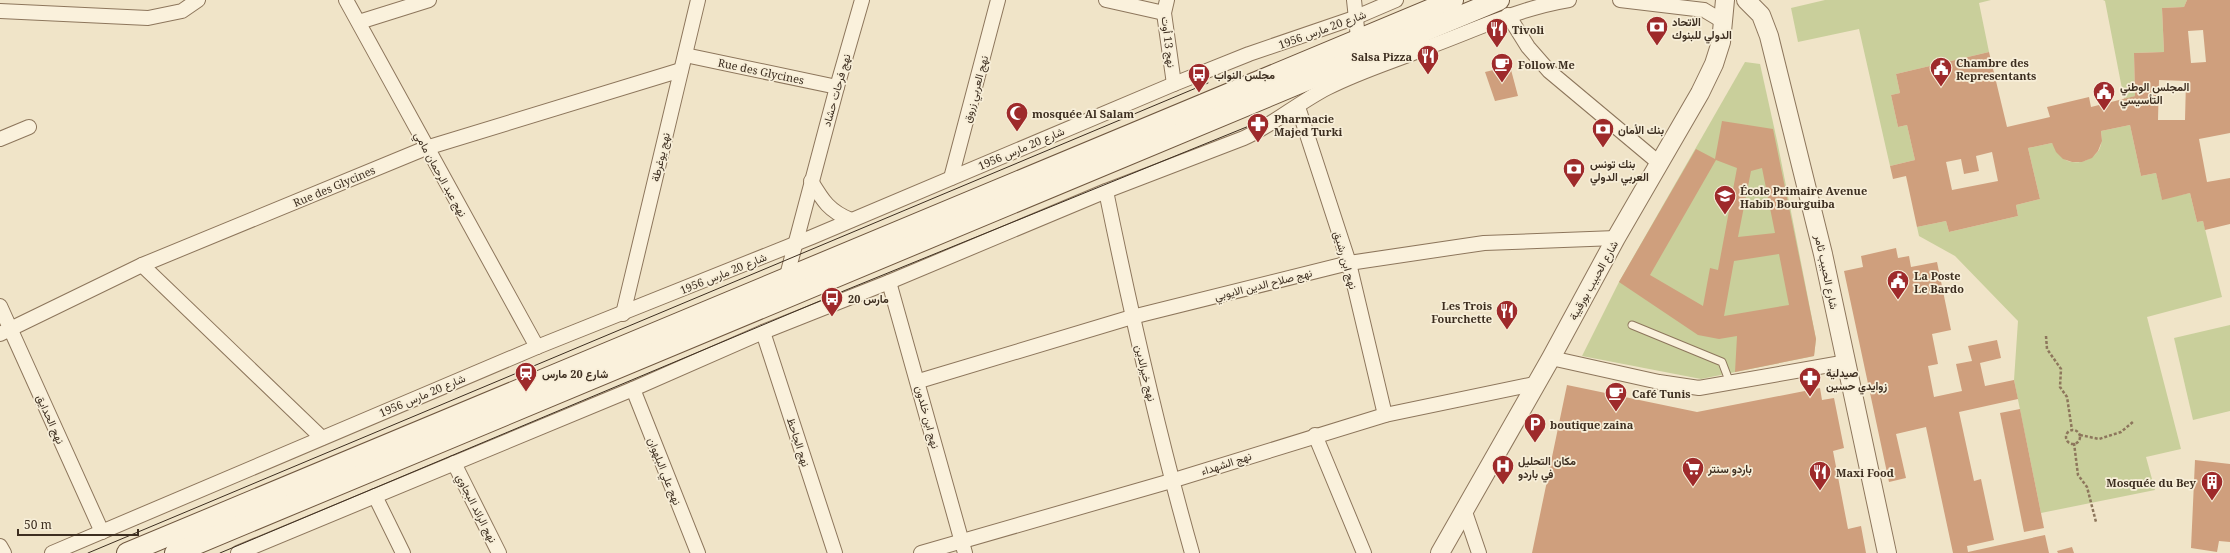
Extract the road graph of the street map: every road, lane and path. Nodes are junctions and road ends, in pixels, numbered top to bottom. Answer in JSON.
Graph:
{"nodes":[{"id":1,"x":198,"y":0,"type":"edge"},
{"id":2,"x":346,"y":0,"type":"edge"},
{"id":3,"x":429,"y":0,"type":"edge"},
{"id":4,"x":698,"y":0,"type":"edge"},
{"id":5,"x":862,"y":0,"type":"edge"},
{"id":6,"x":998,"y":0,"type":"edge"},
{"id":7,"x":1106,"y":0,"type":"edge"},
{"id":8,"x":1354,"y":0,"type":"edge"},
{"id":9,"x":1396,"y":0,"type":"edge"},
{"id":10,"x":1453,"y":0,"type":"edge"},
{"id":11,"x":1569,"y":0,"type":"edge"},
{"id":12,"x":1620,"y":0,"type":"edge"},
{"id":13,"x":1725,"y":0,"type":"edge"},
{"id":14,"x":1746,"y":0,"type":"edge"},
{"id":15,"x":1166,"y":7,"type":"edge"},
{"id":16,"x":1503,"y":8,"type":"edge"},
{"id":17,"x":0,"y":11,"type":"edge"},
{"id":18,"x":1354,"y":18,"type":"junction"},
{"id":19,"x":359,"y":22,"type":"junction"},
{"id":20,"x":1724,"y":22,"type":"junction"},
{"id":21,"x":1359,"y":49,"type":"junction"},
{"id":22,"x":684,"y":55,"type":"junction"},
{"id":23,"x":681,"y":70,"type":"junction"},
{"id":24,"x":1174,"y":84,"type":"junction"},
{"id":25,"x":836,"y":87,"type":"junction"},
{"id":26,"x":1298,"y":107,"type":"junction"},
{"id":27,"x":29,"y":127,"type":"dead end"},
{"id":28,"x":0,"y":139,"type":"edge"},
{"id":29,"x":426,"y":148,"type":"junction"},
{"id":30,"x":1659,"y":163,"type":"junction"},
{"id":31,"x":952,"y":178,"type":"junction"},
{"id":32,"x":811,"y":181,"type":"junction"},
{"id":33,"x":1106,"y":191,"type":"junction"},
{"id":34,"x":851,"y":220,"type":"junction"},
{"id":35,"x":1616,"y":238,"type":"junction"},
{"id":36,"x":797,"y":243,"type":"junction"},
{"id":37,"x":1349,"y":263,"type":"junction"},
{"id":38,"x":142,"y":265,"type":"junction"},
{"id":39,"x":785,"y":280,"type":"junction"},
{"id":40,"x":889,"y":282,"type":"junction"},
{"id":41,"x":781,"y":301,"type":"junction"},
{"id":42,"x":0,"y":306,"type":"edge"},
{"id":43,"x":623,"y":314,"type":"junction"},
{"id":44,"x":1132,"y":317,"type":"junction"},
{"id":45,"x":1632,"y":325,"type":"dead end"},
{"id":46,"x":6,"y":331,"type":"edge"},
{"id":47,"x":763,"y":332,"type":"junction"},
{"id":48,"x":2046,"y":336,"type":"dead end"},
{"id":49,"x":537,"y":347,"type":"junction"},
{"id":50,"x":635,"y":351,"type":"junction"},
{"id":51,"x":1551,"y":358,"type":"junction"},
{"id":52,"x":1847,"y":362,"type":"junction"},
{"id":53,"x":918,"y":381,"type":"junction"},
{"id":54,"x":1730,"y":383,"type":"junction"},
{"id":55,"x":1534,"y":384,"type":"junction"},
{"id":56,"x":633,"y":389,"type":"junction"},
{"id":57,"x":1385,"y":415,"type":"junction"},
{"id":58,"x":2134,"y":421,"type":"dead end"},
{"id":59,"x":2072,"y":430,"type":"junction"},
{"id":60,"x":1316,"y":435,"type":"junction"},
{"id":61,"x":2080,"y":435,"type":"junction"},
{"id":62,"x":322,"y":438,"type":"junction"},
{"id":63,"x":2074,"y":443,"type":"junction"},
{"id":64,"x":454,"y":463,"type":"junction"},
{"id":65,"x":1172,"y":481,"type":"junction"},
{"id":66,"x":375,"y":496,"type":"junction"},
{"id":67,"x":1464,"y":509,"type":"junction"},
{"id":68,"x":2096,"y":522,"type":"dead end"},
{"id":69,"x":102,"y":532,"type":"junction"},
{"id":70,"x":0,"y":546,"type":"edge"},
{"id":71,"x":964,"y":547,"type":"edge"},
{"id":72,"x":4,"y":553,"type":"edge"},
{"id":73,"x":52,"y":553,"type":"edge"},
{"id":74,"x":128,"y":553,"type":"edge"},
{"id":75,"x":175,"y":553,"type":"edge"},
{"id":76,"x":238,"y":553,"type":"edge"},
{"id":77,"x":403,"y":553,"type":"edge"},
{"id":78,"x":499,"y":553,"type":"edge"},
{"id":79,"x":698,"y":553,"type":"edge"},
{"id":80,"x":835,"y":553,"type":"edge"},
{"id":81,"x":921,"y":553,"type":"edge"},
{"id":82,"x":1192,"y":553,"type":"edge"},
{"id":83,"x":1364,"y":553,"type":"edge"},
{"id":84,"x":1440,"y":553,"type":"edge"},
{"id":85,"x":1479,"y":553,"type":"edge"},
{"id":86,"x":1887,"y":553,"type":"edge"}],
"edges":[{"from":1,"to":17,"type":"street"},
{"from":2,"to":19,"type":"street","name":"نهج عبد الرحمان مامي"},
{"from":3,"to":19,"type":"street"},
{"from":4,"to":22,"type":"street","name":"نهج يوغرطة"},
{"from":5,"to":25,"type":"street","name":"نهج فرحات حشاد"},
{"from":6,"to":31,"type":"street","name":"نهج العربي زروق"},
{"from":7,"to":15,"type":"street"},
{"from":8,"to":18,"type":"street"},
{"from":9,"to":18,"type":"street","name":"شارع 20 مارس 1956"},
{"from":10,"to":21,"type":"main road","name":"شارع 20 مارس 1956"},
{"from":11,"to":16,"type":"street","name":"شارع 20 مارس 1956"},
{"from":12,"to":20,"type":"street"},
{"from":13,"to":20,"type":"street","name":"شارع الحبيب بورقيبة"},
{"from":14,"to":52,"type":"street","name":"شارع الحبيب ثامر"},
{"from":15,"to":24,"type":"street","name":"نهج 13 أوت"},
{"from":16,"to":21,"type":"main road","name":"شارع 20 مارس 1956"},
{"from":16,"to":26,"type":"street","name":"شارع 20 مارس 1956"},
{"from":16,"to":30,"type":"street"},
{"from":18,"to":21,"type":"street"},
{"from":18,"to":24,"type":"street","name":"شارع 20 مارس 1956"},
{"from":19,"to":29,"type":"street","name":"نهج عبد الرحمان مامي"},
{"from":20,"to":30,"type":"street","name":"شارع الحبيب بورقيبة"},
{"from":21,"to":39,"type":"main road","name":"شارع 20 مارس 1956"},
{"from":21,"to":41,"type":"main road","name":"شارع 20 مارس 1956"},
{"from":22,"to":23,"type":"street","name":"نهج يوغرطة"},
{"from":22,"to":25,"type":"street","name":"Rue des Glycines"},
{"from":23,"to":29,"type":"street","name":"Rue des Glycines"},
{"from":23,"to":43,"type":"street","name":"نهج يوغرطة"},
{"from":24,"to":31,"type":"street","name":"شارع 20 مارس 1956"},
{"from":25,"to":32,"type":"street","name":"نهج فرحات حشاد"},
{"from":26,"to":33,"type":"street","name":"شارع 20 مارس 1956"},
{"from":26,"to":37,"type":"street","name":"نهج ابن رشيق"},
{"from":27,"to":28,"type":"street"},
{"from":29,"to":38,"type":"street","name":"Rue des Glycines"},
{"from":29,"to":49,"type":"street","name":"نهج عبد الرحمان مامي"},
{"from":30,"to":35,"type":"street","name":"شارع الحبيب بورقيبة"},
{"from":31,"to":34,"type":"street","name":"شارع 20 مارس 1956"},
{"from":32,"to":34,"type":"street"},
{"from":32,"to":36,"type":"street","name":"نهج فرحات حشاد"},
{"from":33,"to":40,"type":"street","name":"شارع 20 مارس 1956"},
{"from":33,"to":44,"type":"street","name":"نهج خيرالدين"},
{"from":34,"to":36,"type":"street","name":"شارع 20 مارس 1956"},
{"from":35,"to":37,"type":"street","name":"نهج صلاح الدين الايوبي"},
{"from":35,"to":51,"type":"street","name":"شارع الحبيب بورقيبة"},
{"from":36,"to":39,"type":"street","name":"نهج فرحات حشاد"},
{"from":36,"to":43,"type":"street","name":"شارع 20 مارس 1956"},
{"from":37,"to":44,"type":"street","name":"نهج صلاح الدين الايوبي"},
{"from":37,"to":57,"type":"street","name":"نهج ابن رشيق"},
{"from":38,"to":46,"type":"street","name":"Rue des Glycines"},
{"from":38,"to":62,"type":"street"},
{"from":39,"to":41,"type":"street","name":"نهج فرحات حشاد"},
{"from":39,"to":50,"type":"main road","name":"شارع 20 مارس 1956"},
{"from":40,"to":47,"type":"street","name":"شارع 20 مارس 1956"},
{"from":40,"to":53,"type":"street","name":"نهج ابن خلدون"},
{"from":41,"to":50,"type":"main road","name":"شارع 20 مارس 1956"},
{"from":42,"to":46,"type":"street","name":"نهج الحدايق"},
{"from":43,"to":49,"type":"street","name":"شارع 20 مارس 1956"},
{"from":44,"to":53,"type":"street","name":"نهج صلاح الدين الايوبي"},
{"from":44,"to":65,"type":"street","name":"نهج خيرالدين"},
{"from":45,"to":54,"type":"lane"},
{"from":46,"to":69,"type":"street","name":"نهج الحدايق"},
{"from":47,"to":56,"type":"street","name":"شارع 20 مارس 1956"},
{"from":47,"to":80,"type":"street","name":"نهج الجاحظ"},
{"from":48,"to":59,"type":"path"},
{"from":49,"to":62,"type":"street","name":"شارع 20 مارس 1956"},
{"from":50,"to":74,"type":"main road","name":"شارع 20 مارس 1956"},
{"from":50,"to":75,"type":"main road","name":"شارع 20 مارس 1956"},
{"from":51,"to":54,"type":"street"},
{"from":51,"to":55,"type":"street","name":"شارع الحبيب بورقيبة"},
{"from":52,"to":54,"type":"street"},
{"from":52,"to":86,"type":"street","name":"شارع الحبيب ثامر"},
{"from":53,"to":71,"type":"street","name":"نهج ابن خلدون"},
{"from":55,"to":57,"type":"street","name":"نهج الشهداء"},
{"from":55,"to":67,"type":"street","name":"شارع الحبيب بورقيبة"},
{"from":56,"to":64,"type":"street","name":"شارع 20 مارس 1956"},
{"from":56,"to":79,"type":"street","name":"نهج علي البلهوان"},
{"from":57,"to":60,"type":"street","name":"نهج الشهداء"},
{"from":58,"to":61,"type":"path"},
{"from":59,"to":61,"type":"path"},
{"from":59,"to":63,"type":"path"},
{"from":60,"to":65,"type":"street","name":"نهج الشهداء"},
{"from":60,"to":83,"type":"street"},
{"from":61,"to":63,"type":"path"},
{"from":62,"to":69,"type":"street","name":"شارع 20 مارس 1956"},
{"from":63,"to":68,"type":"path"},
{"from":64,"to":66,"type":"street","name":"شارع 20 مارس 1956"},
{"from":64,"to":78,"type":"street","name":"نهج الرائد البجاوي"},
{"from":65,"to":71,"type":"street","name":"نهج الشهداء"},
{"from":65,"to":82,"type":"street","name":"نهج خيرالدين"},
{"from":66,"to":76,"type":"street","name":"شارع 20 مارس 1956"},
{"from":66,"to":77,"type":"street"},
{"from":67,"to":84,"type":"street","name":"شارع الحبيب بورقيبة"},
{"from":67,"to":85,"type":"street"},
{"from":69,"to":73,"type":"street","name":"شارع 20 مارس 1956"},
{"from":70,"to":72,"type":"street"},
{"from":71,"to":81,"type":"street","name":"نهج الشهداء"}]}
